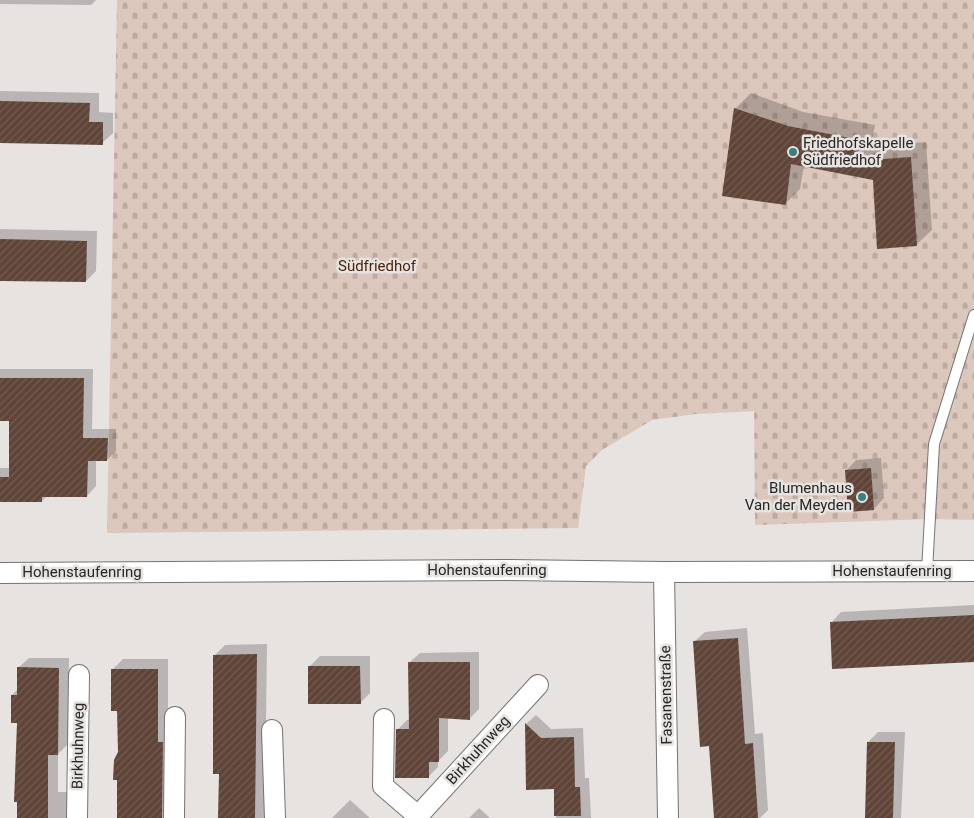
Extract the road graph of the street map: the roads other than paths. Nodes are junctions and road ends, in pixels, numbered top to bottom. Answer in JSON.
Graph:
{"nodes":[{"id":1,"x":974,"y":315,"type":"edge"},
{"id":2,"x":927,"y":571,"type":"junction"},
{"id":3,"x":974,"y":571,"type":"edge"},
{"id":4,"x":664,"y":572,"type":"junction"},
{"id":5,"x":0,"y":573,"type":"edge"},
{"id":6,"x":79,"y":674,"type":"dead end"},
{"id":7,"x":538,"y":685,"type":"dead end"},
{"id":8,"x":175,"y":717,"type":"dead end"},
{"id":9,"x":384,"y":720,"type":"dead end"},
{"id":10,"x":272,"y":730,"type":"dead end"},
{"id":11,"x":417,"y":817,"type":"edge"},
{"id":12,"x":77,"y":818,"type":"edge"},
{"id":13,"x":174,"y":818,"type":"edge"},
{"id":14,"x":275,"y":818,"type":"edge"},
{"id":15,"x":668,"y":818,"type":"edge"}],
"edges":[{"from":1,"to":2,"type":"lane"},
{"from":2,"to":3,"type":"street","name":"Hohenstaufenring"},
{"from":2,"to":4,"type":"street","name":"Hohenstaufenring"},
{"from":4,"to":5,"type":"street","name":"Hohenstaufenring"},
{"from":4,"to":15,"type":"street","name":"Fasanenstraße"},
{"from":6,"to":12,"type":"street","name":"Birkhuhnweg"},
{"from":7,"to":11,"type":"street","name":"Birkhuhnweg"},
{"from":8,"to":13,"type":"street"},
{"from":9,"to":11,"type":"street","name":"Birkhuhnweg"},
{"from":10,"to":14,"type":"street"}]}
